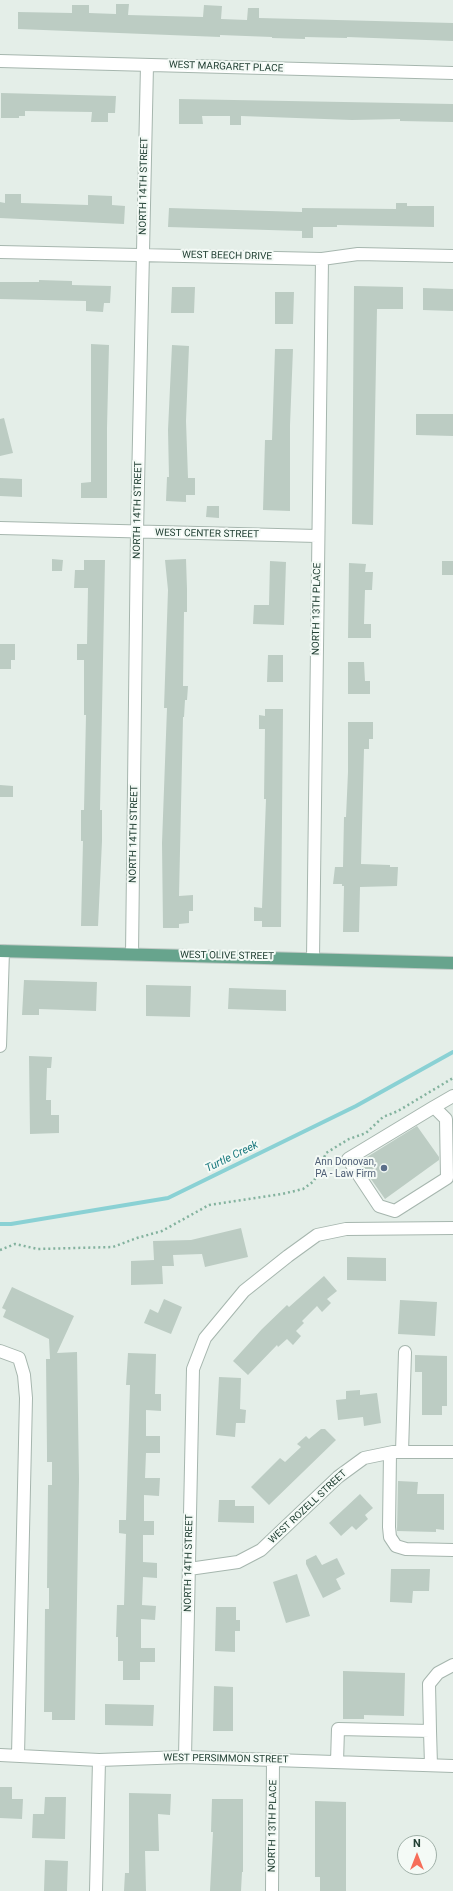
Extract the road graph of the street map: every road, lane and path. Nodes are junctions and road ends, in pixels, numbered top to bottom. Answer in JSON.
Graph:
{"nodes":[{"id":1,"x":0,"y":61,"type":"edge"},
{"id":2,"x":147,"y":65,"type":"junction"},
{"id":3,"x":453,"y":73,"type":"edge"},
{"id":4,"x":0,"y":252,"type":"edge"},
{"id":5,"x":142,"y":254,"type":"junction"},
{"id":6,"x":453,"y":256,"type":"edge"},
{"id":7,"x":322,"y":259,"type":"junction"},
{"id":8,"x":0,"y":528,"type":"edge"},
{"id":9,"x":137,"y":532,"type":"junction"},
{"id":10,"x":317,"y":536,"type":"junction"},
{"id":11,"x":2,"y":951,"type":"edge"},
{"id":12,"x":132,"y":954,"type":"junction"},
{"id":13,"x":313,"y":958,"type":"junction"},
{"id":14,"x":453,"y":963,"type":"edge"},
{"id":15,"x":0,"y":1046,"type":"edge"},
{"id":16,"x":453,"y":1078,"type":"edge"},
{"id":17,"x":453,"y":1096,"type":"edge"},
{"id":18,"x":434,"y":1107,"type":"junction"},
{"id":19,"x":396,"y":1211,"type":"junction"},
{"id":20,"x":395,"y":1228,"type":"junction"},
{"id":21,"x":453,"y":1228,"type":"edge"},
{"id":22,"x":0,"y":1250,"type":"edge"},
{"id":23,"x":0,"y":1351,"type":"edge"},
{"id":24,"x":405,"y":1352,"type":"dead end"},
{"id":25,"x":396,"y":1452,"type":"junction"},
{"id":26,"x":453,"y":1452,"type":"edge"},
{"id":27,"x":453,"y":1550,"type":"edge"},
{"id":28,"x":189,"y":1569,"type":"junction"},
{"id":29,"x":453,"y":1665,"type":"edge"},
{"id":30,"x":430,"y":1731,"type":"junction"},
{"id":31,"x":0,"y":1754,"type":"edge"},
{"id":32,"x":18,"y":1755,"type":"junction"},
{"id":33,"x":185,"y":1757,"type":"junction"},
{"id":34,"x":99,"y":1760,"type":"junction"},
{"id":35,"x":274,"y":1760,"type":"junction"},
{"id":36,"x":336,"y":1762,"type":"junction"},
{"id":37,"x":431,"y":1765,"type":"junction"},
{"id":38,"x":453,"y":1766,"type":"edge"},
{"id":39,"x":96,"y":1891,"type":"edge"},
{"id":40,"x":272,"y":1891,"type":"edge"}],
"edges":[{"from":1,"to":2,"type":"street","name":"WEST MARGARET PLACE"},
{"from":2,"to":3,"type":"street","name":"WEST MARGARET PLACE"},
{"from":2,"to":5,"type":"street","name":"NORTH 14TH STREET"},
{"from":4,"to":5,"type":"street","name":"WEST BEECH DRIVE"},
{"from":5,"to":7,"type":"street","name":"WEST BEECH DRIVE"},
{"from":5,"to":9,"type":"street","name":"NORTH 14TH STREET"},
{"from":6,"to":7,"type":"street","name":"WEST BEECH DRIVE"},
{"from":7,"to":10,"type":"street","name":"NORTH 13TH PLACE"},
{"from":8,"to":9,"type":"street","name":"WEST CENTER STREET"},
{"from":9,"to":10,"type":"street","name":"WEST CENTER STREET"},
{"from":9,"to":12,"type":"street","name":"NORTH 14TH STREET"},
{"from":10,"to":13,"type":"street","name":"NORTH 13TH PLACE"},
{"from":11,"to":12,"type":"main road","name":"WEST OLIVE STREET"},
{"from":11,"to":15,"type":"street"},
{"from":12,"to":13,"type":"main road","name":"WEST OLIVE STREET"},
{"from":13,"to":14,"type":"main road","name":"WEST OLIVE STREET"},
{"from":16,"to":22,"type":"path"},
{"from":17,"to":18,"type":"street"},
{"from":18,"to":19,"type":"street"},
{"from":18,"to":19,"type":"street"},
{"from":19,"to":20,"type":"street"},
{"from":20,"to":21,"type":"street"},
{"from":20,"to":28,"type":"street","name":"NORTH 14TH STREET"},
{"from":23,"to":32,"type":"street"},
{"from":24,"to":25,"type":"street"},
{"from":25,"to":26,"type":"street","name":"WEST ROZELL STREET"},
{"from":25,"to":27,"type":"street"},
{"from":25,"to":28,"type":"street","name":"WEST ROZELL STREET"},
{"from":28,"to":33,"type":"street","name":"NORTH 14TH STREET"},
{"from":29,"to":30,"type":"street"},
{"from":30,"to":36,"type":"street"},
{"from":30,"to":37,"type":"street"},
{"from":31,"to":32,"type":"street","name":"WEST PERSIMMON STREET"},
{"from":32,"to":34,"type":"street","name":"WEST PERSIMMON STREET"},
{"from":33,"to":34,"type":"street","name":"WEST PERSIMMON STREET"},
{"from":33,"to":35,"type":"street","name":"WEST PERSIMMON STREET"},
{"from":34,"to":39,"type":"street"},
{"from":35,"to":36,"type":"street","name":"WEST PERSIMMON STREET"},
{"from":35,"to":40,"type":"street","name":"NORTH 13TH PLACE"},
{"from":36,"to":37,"type":"street","name":"WEST PERSIMMON STREET"},
{"from":37,"to":38,"type":"street","name":"WEST PERSIMMON STREET"}]}
